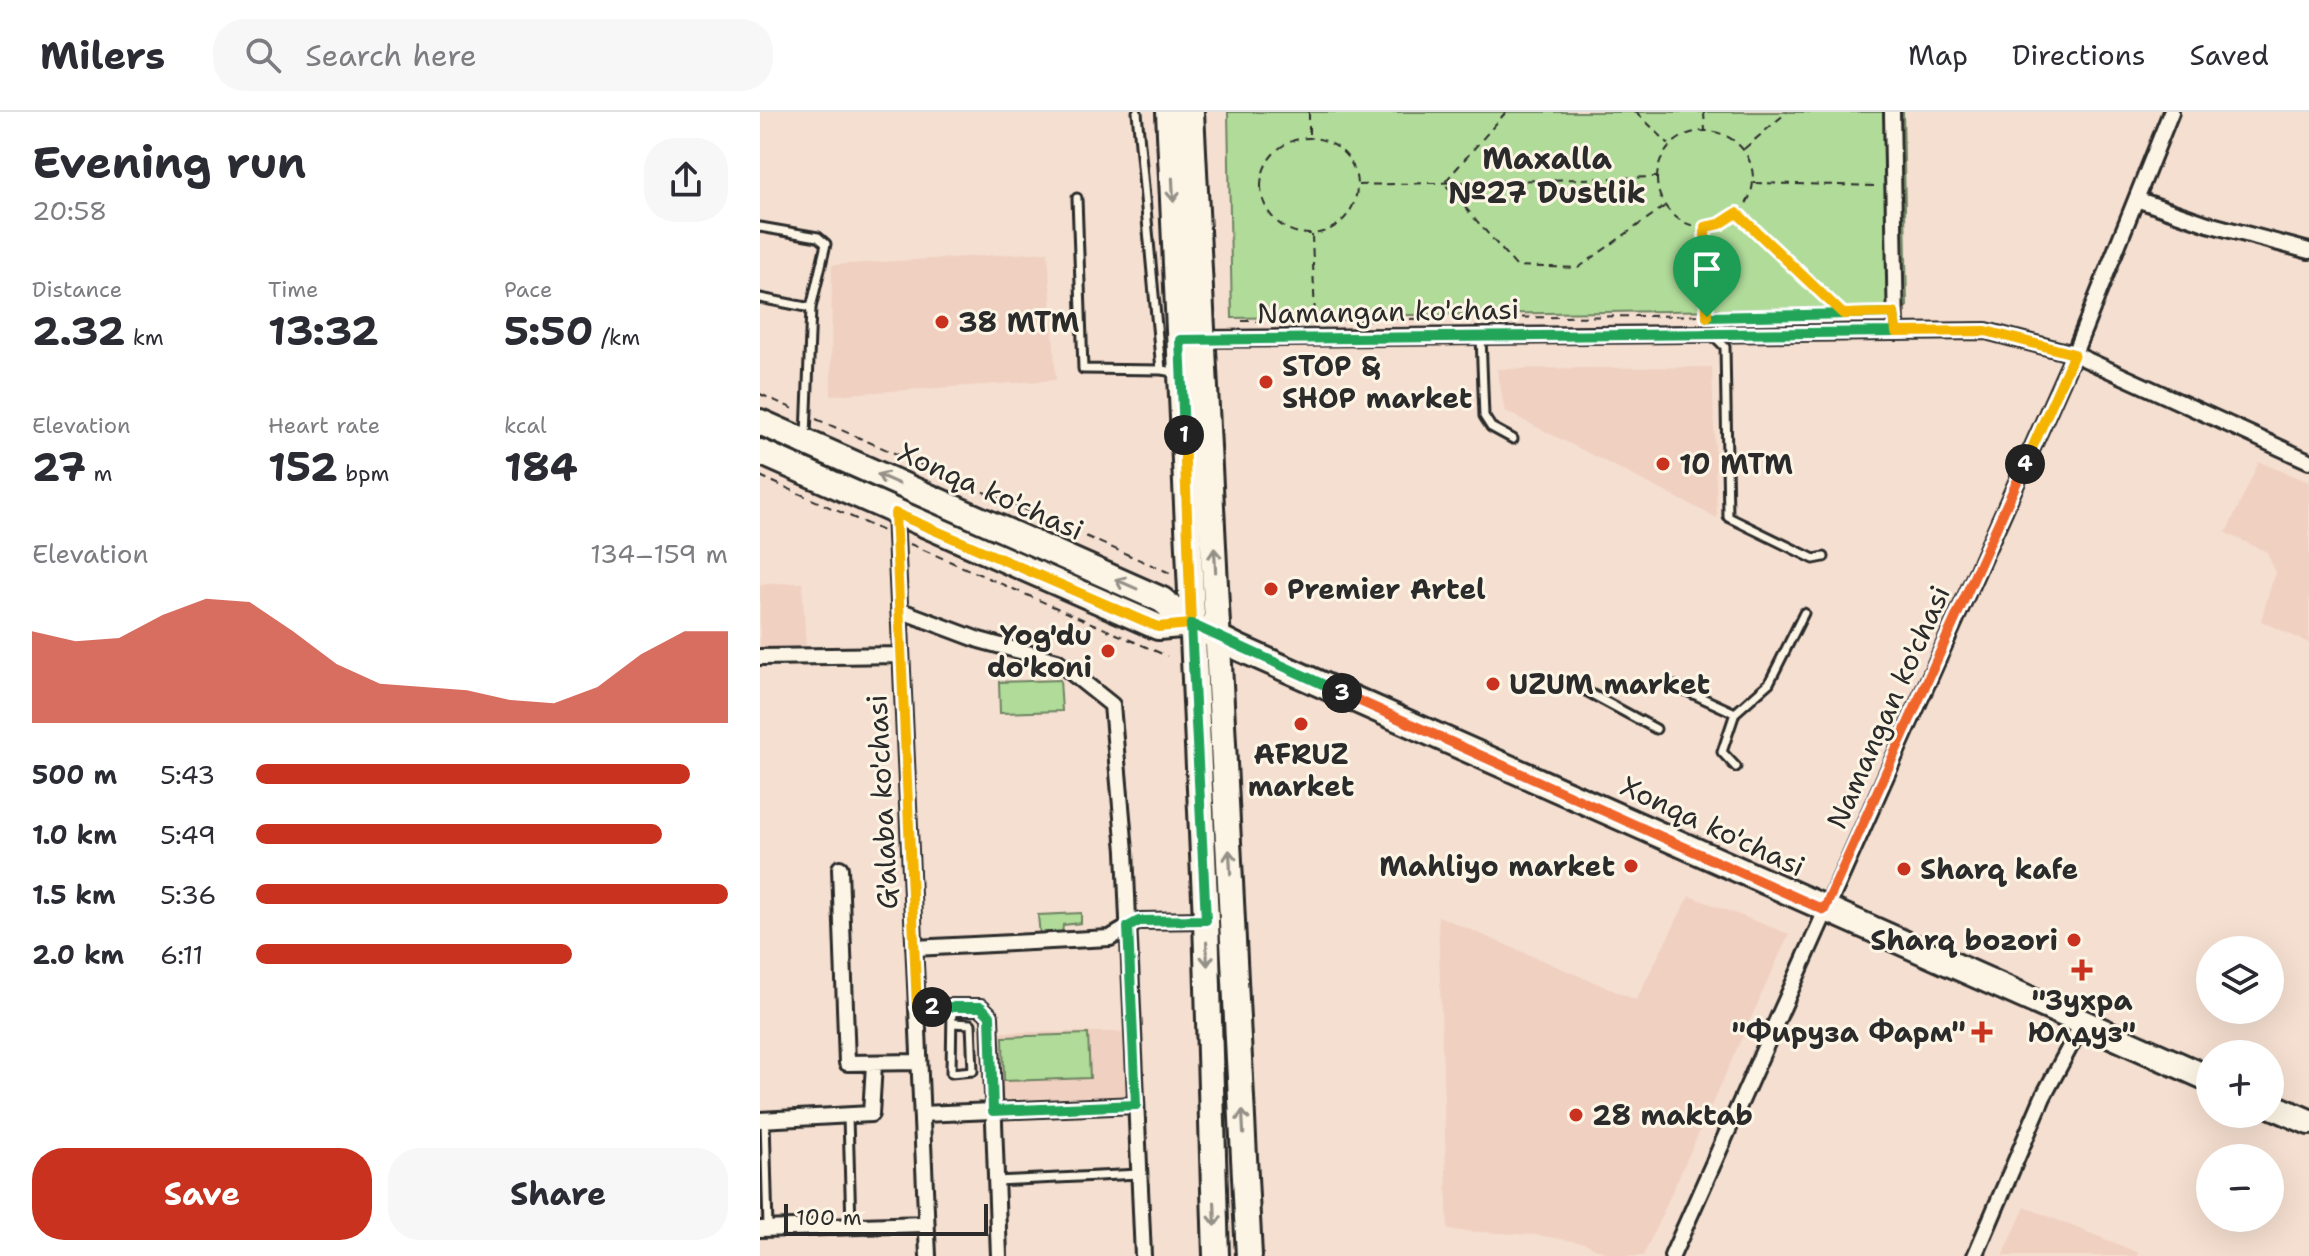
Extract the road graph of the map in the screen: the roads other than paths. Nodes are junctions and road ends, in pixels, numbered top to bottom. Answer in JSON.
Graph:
{"nodes":[{"id":1,"x":1137,"y":112,"type":"edge"},
{"id":2,"x":1169,"y":112,"type":"edge"},
{"id":3,"x":1191,"y":112,"type":"edge"},
{"id":4,"x":1892,"y":112,"type":"edge"},
{"id":5,"x":2171,"y":112,"type":"edge"},
{"id":6,"x":1077,"y":198,"type":"dead end"},
{"id":7,"x":2136,"y":199,"type":"junction"},
{"id":8,"x":760,"y":227,"type":"edge"},
{"id":9,"x":2309,"y":251,"type":"edge"},
{"id":10,"x":760,"y":298,"type":"edge"},
{"id":11,"x":811,"y":308,"type":"junction"},
{"id":12,"x":1896,"y":332,"type":"junction"},
{"id":13,"x":1712,"y":334,"type":"junction"},
{"id":14,"x":1481,"y":336,"type":"junction"},
{"id":15,"x":1192,"y":339,"type":"junction"},
{"id":16,"x":2074,"y":354,"type":"junction"},
{"id":17,"x":1171,"y":371,"type":"junction"},
{"id":18,"x":760,"y":422,"type":"edge"},
{"id":19,"x":1513,"y":439,"type":"dead end"},
{"id":20,"x":806,"y":443,"type":"junction"},
{"id":21,"x":760,"y":452,"type":"edge"},
{"id":22,"x":2309,"y":461,"type":"edge"},
{"id":23,"x":896,"y":526,"type":"junction"},
{"id":24,"x":1824,"y":557,"type":"dead end"},
{"id":25,"x":899,"y":610,"type":"junction"},
{"id":26,"x":1804,"y":613,"type":"dead end"},
{"id":27,"x":1191,"y":624,"type":"junction"},
{"id":28,"x":1219,"y":638,"type":"junction"},
{"id":29,"x":901,"y":655,"type":"junction"},
{"id":30,"x":760,"y":657,"type":"edge"},
{"id":31,"x":1571,"y":683,"type":"dead end"},
{"id":32,"x":1676,"y":686,"type":"dead end"},
{"id":33,"x":1735,"y":713,"type":"junction"},
{"id":34,"x":1656,"y":729,"type":"dead end"},
{"id":35,"x":1736,"y":767,"type":"dead end"},
{"id":36,"x":840,"y":868,"type":"dead end"},
{"id":37,"x":1824,"y":910,"type":"junction"},
{"id":38,"x":1206,"y":920,"type":"junction"},
{"id":39,"x":1128,"y":927,"type":"junction"},
{"id":40,"x":914,"y":948,"type":"junction"},
{"id":41,"x":917,"y":1007,"type":"junction"},
{"id":42,"x":952,"y":1007,"type":"junction"},
{"id":43,"x":952,"y":1023,"type":"junction"},
{"id":44,"x":2082,"y":1024,"type":"junction"},
{"id":45,"x":919,"y":1062,"type":"junction"},
{"id":46,"x":874,"y":1064,"type":"junction"},
{"id":47,"x":2196,"y":1073,"type":"edge"},
{"id":48,"x":1136,"y":1105,"type":"junction"},
{"id":49,"x":993,"y":1111,"type":"junction"},
{"id":50,"x":2284,"y":1111,"type":"edge"},
{"id":51,"x":922,"y":1114,"type":"junction"},
{"id":52,"x":848,"y":1116,"type":"junction"},
{"id":53,"x":763,"y":1120,"type":"edge"},
{"id":54,"x":2309,"y":1122,"type":"edge"},
{"id":55,"x":1139,"y":1174,"type":"junction"},
{"id":56,"x":996,"y":1181,"type":"junction"},
{"id":57,"x":926,"y":1224,"type":"junction"},
{"id":58,"x":851,"y":1227,"type":"junction"},
{"id":59,"x":764,"y":1229,"type":"edge"},
{"id":60,"x":928,"y":1256,"type":"edge"},
{"id":61,"x":999,"y":1256,"type":"edge"},
{"id":62,"x":1143,"y":1256,"type":"edge"},
{"id":63,"x":1216,"y":1256,"type":"edge"},
{"id":64,"x":1249,"y":1256,"type":"edge"},
{"id":65,"x":1672,"y":1256,"type":"edge"},
{"id":66,"x":1975,"y":1256,"type":"edge"}],
"edges":[{"from":1,"to":17,"type":"lane"},
{"from":2,"to":15,"type":"main road","one_way":true},
{"from":3,"to":15,"type":"main road"},
{"from":4,"to":12,"type":"street"},
{"from":5,"to":7,"type":"street","name":"Namangan ko'chasi"},
{"from":6,"to":17,"type":"lane"},
{"from":7,"to":9,"type":"street"},
{"from":7,"to":16,"type":"street","name":"Namangan ko'chasi"},
{"from":8,"to":11,"type":"lane"},
{"from":10,"to":11,"type":"lane"},
{"from":11,"to":20,"type":"lane"},
{"from":12,"to":13,"type":"street","name":"Namangan ko'chasi"},
{"from":12,"to":16,"type":"street","name":"Namangan ko'chasi"},
{"from":13,"to":14,"type":"street","name":"Namangan ko'chasi"},
{"from":13,"to":24,"type":"lane"},
{"from":14,"to":15,"type":"street","name":"Namangan ko'chasi"},
{"from":14,"to":19,"type":"lane"},
{"from":15,"to":17,"type":"main road"},
{"from":28,"to":15,"type":"main road","one_way":true},
{"from":16,"to":22,"type":"street","name":"Namangan ko'chasi"},
{"from":16,"to":37,"type":"street","name":"Namangan ko'chasi"},
{"from":17,"to":27,"type":"main road"},
{"from":18,"to":20,"type":"main road","name":"Xonqa ko'chasi"},
{"from":27,"to":20,"type":"main road","name":"Xonqa ko'chasi","one_way":true},
{"from":21,"to":23,"type":"main road","name":"Xonqa ko'chasi"},
{"from":23,"to":25,"type":"street","name":"G'alaba ko'chasi"},
{"from":23,"to":27,"type":"main road","name":"Xonqa ko'chasi"},
{"from":25,"to":29,"type":"street","name":"G'alaba ko'chasi"},
{"from":25,"to":39,"type":"street"},
{"from":26,"to":33,"type":"lane"},
{"from":27,"to":28,"type":"main road","name":"Xonqa ko'chasi"},
{"from":27,"to":38,"type":"main road"},
{"from":28,"to":37,"type":"main road","name":"Xonqa ko'chasi"},
{"from":64,"to":28,"type":"main road","one_way":true},
{"from":29,"to":30,"type":"street","name":"G'alaba ko'chasi"},
{"from":29,"to":40,"type":"street","name":"G'alaba ko'chasi"},
{"from":31,"to":34,"type":"lane"},
{"from":32,"to":33,"type":"lane"},
{"from":33,"to":35,"type":"lane"},
{"from":36,"to":46,"type":"street","name":"G'alaba ko'chasi"},
{"from":37,"to":44,"type":"main road","name":"Xonqa ko'chasi"},
{"from":37,"to":65,"type":"street","name":"Namangan ko'chasi"},
{"from":38,"to":39,"type":"street","name":"G'alaba ko'chasi"},
{"from":38,"to":63,"type":"main road","one_way":true},
{"from":39,"to":40,"type":"street","name":"G'alaba ko'chasi"},
{"from":39,"to":48,"type":"street"},
{"from":40,"to":41,"type":"street","name":"G'alaba ko'chasi"},
{"from":41,"to":42,"type":"street"},
{"from":41,"to":45,"type":"street","name":"G'alaba ko'chasi"},
{"from":42,"to":43,"type":"lane"},
{"from":42,"to":49,"type":"street"},
{"from":43,"to":43,"type":"lane"},
{"from":44,"to":47,"type":"main road","name":"Xonqa ko'chasi"},
{"from":44,"to":66,"type":"street"},
{"from":45,"to":46,"type":"street","name":"G'alaba ko'chasi"},
{"from":45,"to":51,"type":"street","name":"G'alaba ko'chasi"},
{"from":46,"to":52,"type":"street"},
{"from":48,"to":49,"type":"street"},
{"from":48,"to":55,"type":"street"},
{"from":49,"to":51,"type":"street"},
{"from":49,"to":56,"type":"street"},
{"from":50,"to":54,"type":"main road"},
{"from":51,"to":57,"type":"street","name":"G'alaba ko'chasi"},
{"from":52,"to":53,"type":"street"},
{"from":52,"to":58,"type":"lane"},
{"from":53,"to":59,"type":"lane"},
{"from":55,"to":56,"type":"lane"},
{"from":55,"to":62,"type":"street"},
{"from":56,"to":61,"type":"street"},
{"from":57,"to":58,"type":"street"},
{"from":57,"to":60,"type":"street","name":"G'alaba ko'chasi"},
{"from":58,"to":59,"type":"street"}]}
